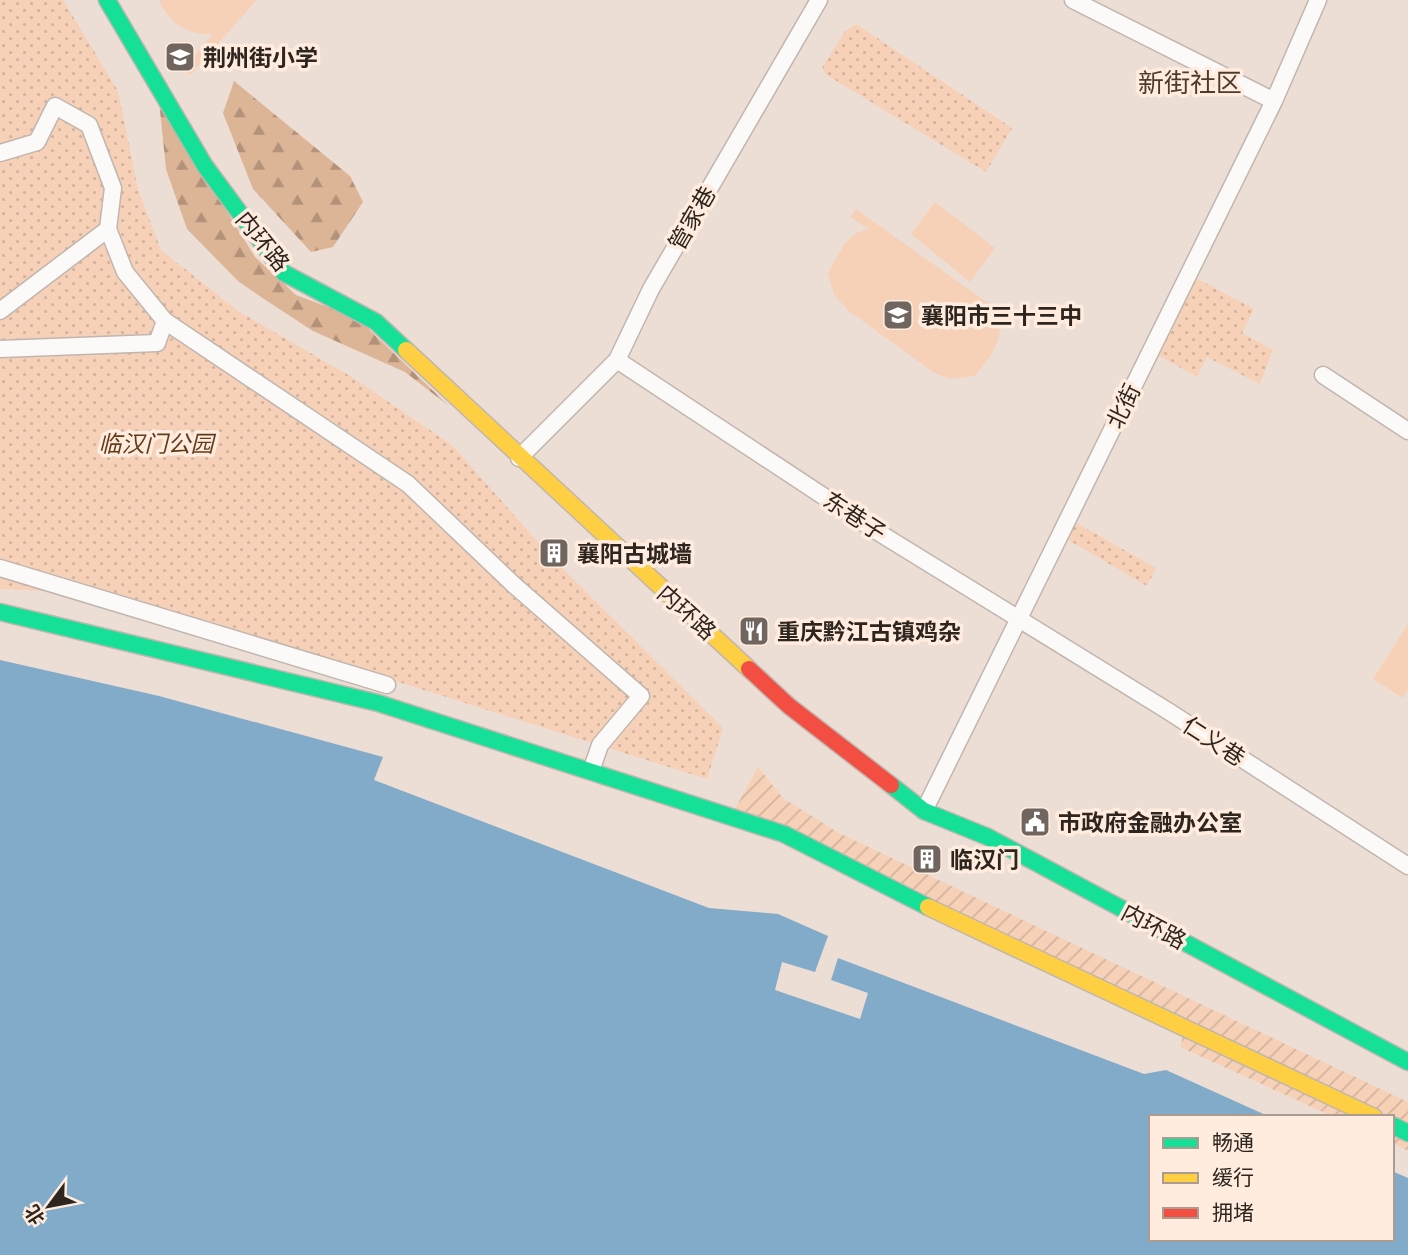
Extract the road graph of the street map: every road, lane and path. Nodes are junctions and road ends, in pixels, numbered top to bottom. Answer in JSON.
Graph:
{"nodes":[{"id":1,"x":107,"y":0,"type":"edge"},
{"id":2,"x":819,"y":0,"type":"edge"},
{"id":3,"x":1073,"y":0,"type":"edge"},
{"id":4,"x":1318,"y":0,"type":"edge"},
{"id":5,"x":1274,"y":101,"type":"junction"},
{"id":6,"x":0,"y":153,"type":"edge"},
{"id":7,"x":108,"y":229,"type":"junction"},
{"id":8,"x":0,"y":310,"type":"edge"},
{"id":9,"x":165,"y":321,"type":"junction"},
{"id":10,"x":0,"y":349,"type":"edge"},
{"id":11,"x":617,"y":360,"type":"junction"},
{"id":12,"x":1323,"y":375,"type":"dead end"},
{"id":13,"x":1408,"y":431,"type":"edge"},
{"id":14,"x":519,"y":458,"type":"junction"},
{"id":15,"x":0,"y":568,"type":"edge"},
{"id":16,"x":0,"y":611,"type":"edge"},
{"id":17,"x":1019,"y":618,"type":"junction"},
{"id":18,"x":387,"y":685,"type":"dead end"},
{"id":19,"x":591,"y":771,"type":"junction"},
{"id":20,"x":924,"y":811,"type":"junction"},
{"id":21,"x":1408,"y":866,"type":"edge"},
{"id":22,"x":1408,"y":1062,"type":"edge"},
{"id":23,"x":1370,"y":1115,"type":"edge"}],
"edges":[{"from":1,"to":14,"type":"street","name":"内环路"},
{"from":2,"to":11,"type":"street","name":"管家巷"},
{"from":3,"to":5,"type":"street"},
{"from":4,"to":5,"type":"street","name":"北街"},
{"from":5,"to":17,"type":"street","name":"北街"},
{"from":6,"to":7,"type":"street"},
{"from":7,"to":8,"type":"street"},
{"from":7,"to":9,"type":"street"},
{"from":9,"to":10,"type":"street"},
{"from":9,"to":19,"type":"street"},
{"from":11,"to":14,"type":"street","name":"管家巷"},
{"from":11,"to":17,"type":"street","name":"东巷子"},
{"from":12,"to":13,"type":"street"},
{"from":14,"to":20,"type":"street","name":"内环路"},
{"from":15,"to":18,"type":"street"},
{"from":16,"to":19,"type":"street"},
{"from":17,"to":20,"type":"street","name":"北街"},
{"from":17,"to":21,"type":"street","name":"仁义巷"},
{"from":19,"to":23,"type":"street"},
{"from":20,"to":22,"type":"street","name":"内环路"}]}
